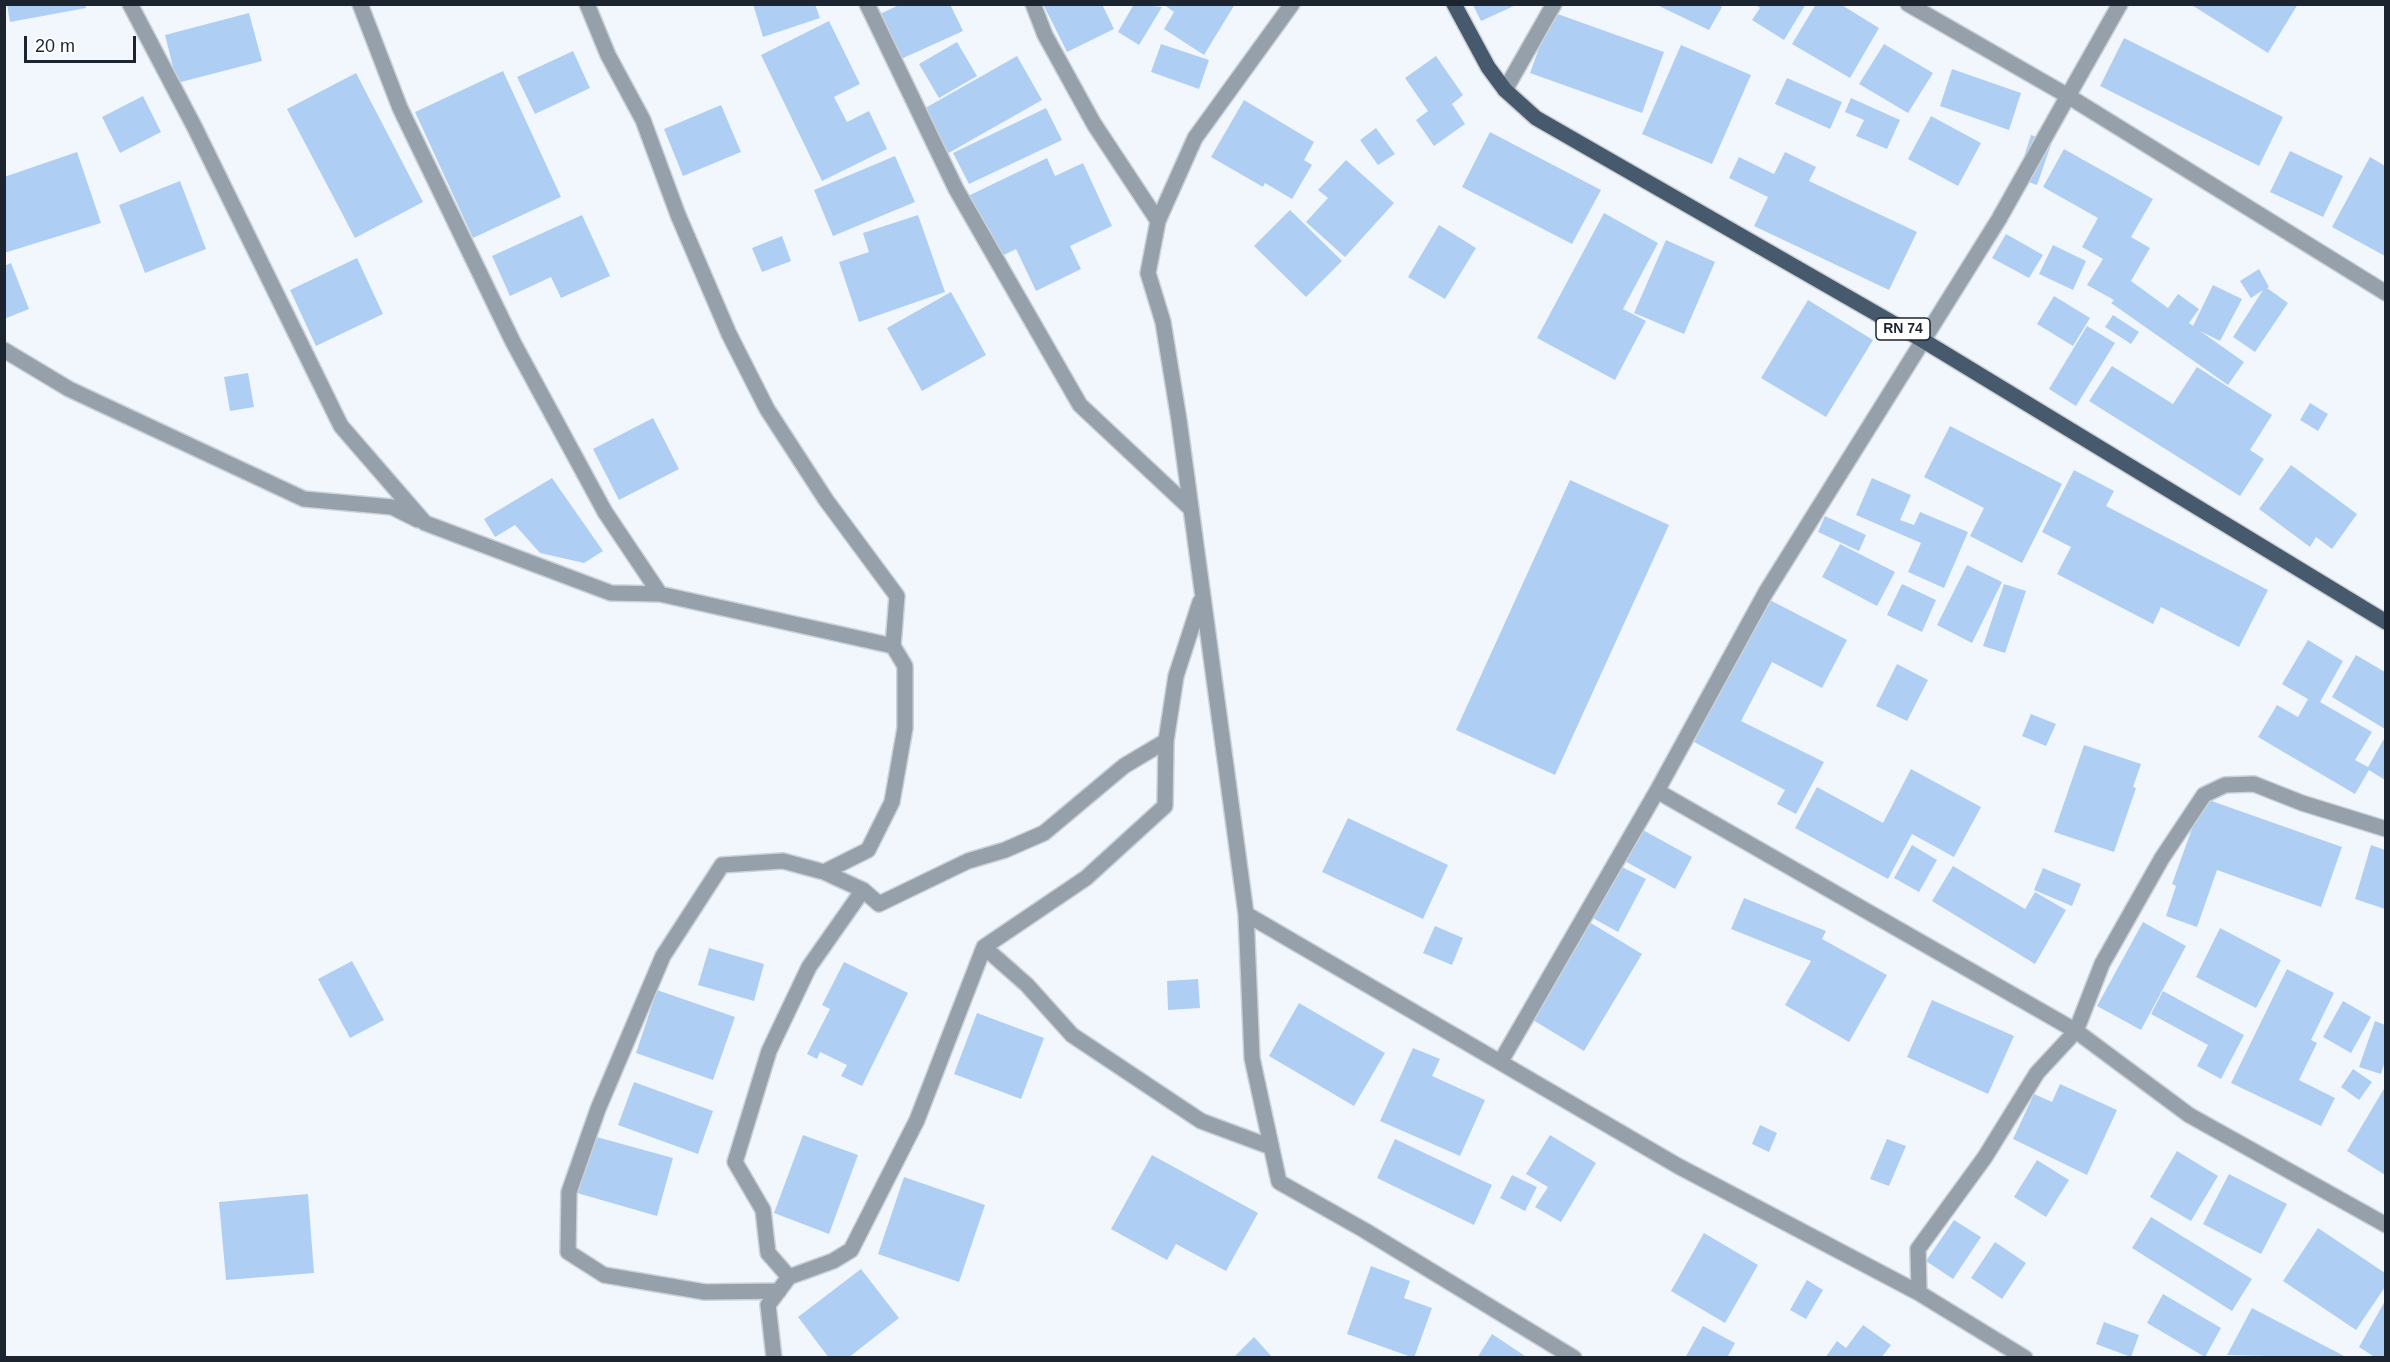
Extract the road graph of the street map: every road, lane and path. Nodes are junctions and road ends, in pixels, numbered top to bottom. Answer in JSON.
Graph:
{"nodes":[{"id":1,"x":130,"y":4,"type":"edge"},
{"id":2,"x":360,"y":4,"type":"edge"},
{"id":3,"x":587,"y":4,"type":"edge"},
{"id":4,"x":867,"y":4,"type":"edge"},
{"id":5,"x":1033,"y":4,"type":"edge"},
{"id":6,"x":1292,"y":4,"type":"edge"},
{"id":7,"x":1454,"y":4,"type":"edge"},
{"id":8,"x":1554,"y":4,"type":"edge"},
{"id":9,"x":1908,"y":4,"type":"edge"},
{"id":10,"x":2120,"y":4,"type":"edge"},
{"id":11,"x":1505,"y":90,"type":"junction"},
{"id":12,"x":2068,"y":96,"type":"junction"},
{"id":13,"x":1158,"y":221,"type":"junction"},
{"id":14,"x":2385,"y":293,"type":"edge"},
{"id":15,"x":1924,"y":341,"type":"junction"},
{"id":16,"x":4,"y":350,"type":"edge"},
{"id":17,"x":1190,"y":508,"type":"junction"},
{"id":18,"x":424,"y":523,"type":"junction"},
{"id":19,"x":660,"y":594,"type":"junction"},
{"id":20,"x":1201,"y":599,"type":"junction"},
{"id":21,"x":2385,"y":622,"type":"edge"},
{"id":22,"x":893,"y":646,"type":"junction"},
{"id":23,"x":1166,"y":741,"type":"junction"},
{"id":24,"x":1657,"y":791,"type":"junction"},
{"id":25,"x":2385,"y":829,"type":"edge"},
{"id":26,"x":824,"y":872,"type":"junction"},
{"id":27,"x":863,"y":890,"type":"junction"},
{"id":28,"x":1246,"y":914,"type":"junction"},
{"id":29,"x":984,"y":946,"type":"junction"},
{"id":30,"x":2076,"y":1031,"type":"junction"},
{"id":31,"x":1501,"y":1061,"type":"junction"},
{"id":32,"x":1271,"y":1147,"type":"junction"},
{"id":33,"x":2385,"y":1225,"type":"edge"},
{"id":34,"x":789,"y":1277,"type":"junction"},
{"id":35,"x":779,"y":1291,"type":"junction"},
{"id":36,"x":1919,"y":1293,"type":"junction"},
{"id":37,"x":774,"y":1358,"type":"edge"},
{"id":38,"x":1574,"y":1358,"type":"edge"},
{"id":39,"x":2025,"y":1358,"type":"edge"}],
"edges":[{"from":1,"to":18,"type":"street"},
{"from":2,"to":19,"type":"street"},
{"from":3,"to":22,"type":"street"},
{"from":4,"to":17,"type":"street"},
{"from":5,"to":13,"type":"street"},
{"from":6,"to":13,"type":"street"},
{"from":7,"to":11,"type":"main road","number":"RN 74"},
{"from":8,"to":11,"type":"street"},
{"from":9,"to":12,"type":"street"},
{"from":10,"to":12,"type":"street"},
{"from":11,"to":15,"type":"main road","number":"RN 74"},
{"from":12,"to":14,"type":"street"},
{"from":12,"to":15,"type":"street"},
{"from":13,"to":17,"type":"street"},
{"from":15,"to":21,"type":"main road","number":"RN 74"},
{"from":15,"to":24,"type":"street"},
{"from":16,"to":18,"type":"street"},
{"from":17,"to":20,"type":"street"},
{"from":18,"to":19,"type":"street"},
{"from":19,"to":22,"type":"street"},
{"from":20,"to":23,"type":"street"},
{"from":20,"to":28,"type":"street"},
{"from":22,"to":26,"type":"street"},
{"from":23,"to":27,"type":"street"},
{"from":23,"to":29,"type":"street"},
{"from":24,"to":30,"type":"street"},
{"from":24,"to":31,"type":"street"},
{"from":25,"to":30,"type":"street"},
{"from":26,"to":27,"type":"street"},
{"from":26,"to":35,"type":"street"},
{"from":27,"to":34,"type":"street"},
{"from":28,"to":31,"type":"street"},
{"from":28,"to":32,"type":"street"},
{"from":29,"to":32,"type":"street"},
{"from":29,"to":34,"type":"street"},
{"from":30,"to":33,"type":"street"},
{"from":30,"to":36,"type":"street"},
{"from":31,"to":36,"type":"street"},
{"from":32,"to":38,"type":"street"},
{"from":34,"to":35,"type":"street"},
{"from":35,"to":37,"type":"street"},
{"from":36,"to":39,"type":"street"}]}
